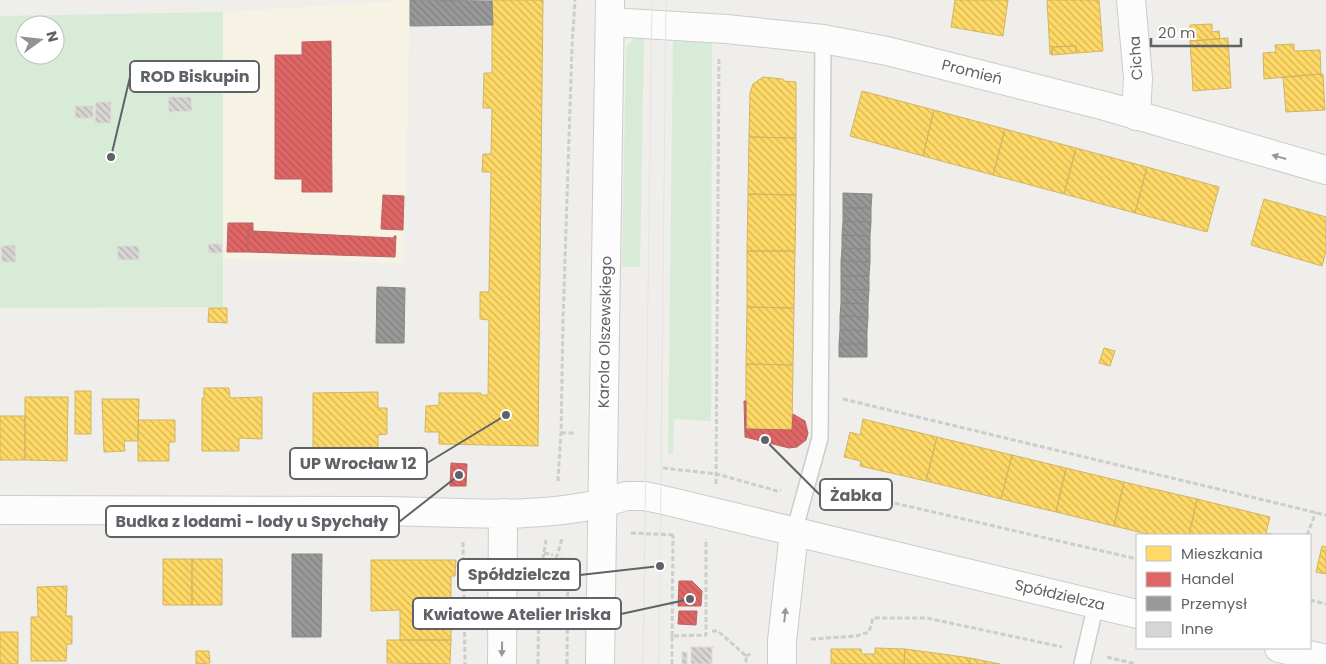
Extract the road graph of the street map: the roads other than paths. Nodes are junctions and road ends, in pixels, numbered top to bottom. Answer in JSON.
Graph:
{"nodes":[{"id":1,"x":1131,"y":0,"type":"edge"},
{"id":2,"x":610,"y":11,"type":"edge"},
{"id":3,"x":823,"y":39,"type":"junction"},
{"id":4,"x":1136,"y":116,"type":"junction"},
{"id":5,"x":1326,"y":170,"type":"edge"},
{"id":6,"x":603,"y":503,"type":"junction"},
{"id":7,"x":0,"y":510,"type":"edge"},
{"id":8,"x":503,"y":513,"type":"junction"},
{"id":9,"x":794,"y":532,"type":"junction"},
{"id":10,"x":1096,"y":604,"type":"junction"},
{"id":11,"x":1136,"y":614,"type":"edge"},
{"id":12,"x":1282,"y":649,"type":"edge"},
{"id":13,"x":782,"y":652,"type":"edge"},
{"id":14,"x":1326,"y":659,"type":"edge"},
{"id":15,"x":502,"y":664,"type":"edge"},
{"id":16,"x":600,"y":664,"type":"edge"},
{"id":17,"x":1082,"y":664,"type":"edge"}],
"edges":[{"from":1,"to":4,"type":"street","name":"Cicha"},
{"from":2,"to":3,"type":"street","name":"Promień"},
{"from":2,"to":6,"type":"street","name":"Karola Olszewskiego"},
{"from":3,"to":4,"type":"street","name":"Promień"},
{"from":3,"to":9,"type":"lane"},
{"from":5,"to":4,"type":"street","name":"Promień","one_way":true},
{"from":6,"to":8,"type":"street","name":"Spółdzielcza"},
{"from":6,"to":9,"type":"street","name":"Spółdzielcza"},
{"from":6,"to":16,"type":"street","name":"Karola Olszewskiego"},
{"from":7,"to":8,"type":"street","name":"Spółdzielcza"},
{"from":8,"to":15,"type":"street","one_way":true},
{"from":9,"to":10,"type":"street","name":"Spółdzielcza"},
{"from":13,"to":9,"type":"street","one_way":true},
{"from":10,"to":11,"type":"street","name":"Spółdzielcza"},
{"from":10,"to":17,"type":"lane"},
{"from":12,"to":14,"type":"street"}]}
